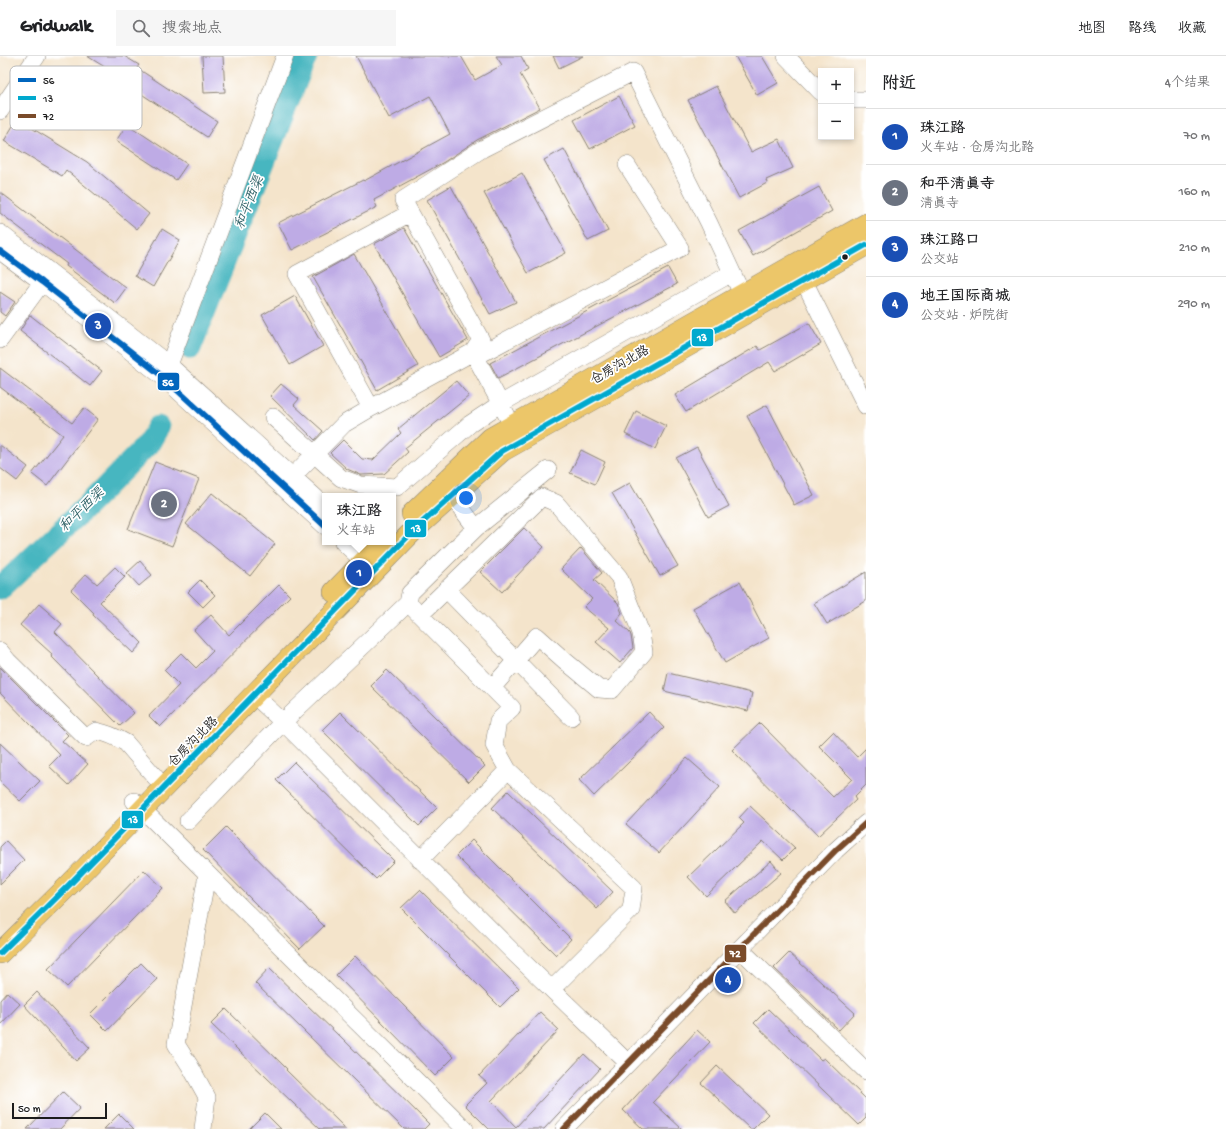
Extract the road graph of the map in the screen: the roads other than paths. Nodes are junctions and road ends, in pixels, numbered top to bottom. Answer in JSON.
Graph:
{"nodes":[{"id":1,"x":37,"y":56,"type":"edge"},
{"id":2,"x":285,"y":56,"type":"edge"},
{"id":3,"x":786,"y":56,"type":"edge"},
{"id":4,"x":30,"y":66,"type":"edge"},
{"id":5,"x":818,"y":89,"type":"edge"},
{"id":6,"x":10,"y":96,"type":"edge"},
{"id":7,"x":854,"y":100,"type":"edge"},
{"id":8,"x":866,"y":100,"type":"edge"},
{"id":9,"x":0,"y":111,"type":"edge"},
{"id":10,"x":627,"y":165,"type":"dead end"},
{"id":11,"x":410,"y":213,"type":"junction"},
{"id":12,"x":866,"y":224,"type":"edge"},
{"id":13,"x":0,"y":233,"type":"edge"},
{"id":14,"x":866,"y":245,"type":"edge"},
{"id":15,"x":0,"y":251,"type":"edge"},
{"id":16,"x":802,"y":271,"type":"junction"},
{"id":17,"x":732,"y":273,"type":"junction"},
{"id":18,"x":46,"y":278,"type":"junction"},
{"id":19,"x":742,"y":294,"type":"junction"},
{"id":20,"x":0,"y":340,"type":"edge"},
{"id":21,"x":474,"y":355,"type":"junction"},
{"id":22,"x":165,"y":371,"type":"junction"},
{"id":23,"x":500,"y":404,"type":"junction"},
{"id":24,"x":866,"y":406,"type":"edge"},
{"id":25,"x":371,"y":408,"type":"junction"},
{"id":26,"x":273,"y":417,"type":"dead end"},
{"id":27,"x":512,"y":425,"type":"junction"},
{"id":28,"x":314,"y":454,"type":"junction"},
{"id":29,"x":548,"y":470,"type":"dead end"},
{"id":30,"x":292,"y":476,"type":"junction"},
{"id":31,"x":452,"y":496,"type":"junction"},
{"id":32,"x":322,"y":503,"type":"edge"},
{"id":33,"x":322,"y":523,"type":"edge"},
{"id":34,"x":476,"y":528,"type":"junction"},
{"id":35,"x":396,"y":529,"type":"edge"},
{"id":36,"x":396,"y":541,"type":"edge"},
{"id":37,"x":349,"y":545,"type":"edge"},
{"id":38,"x":390,"y":545,"type":"edge"},
{"id":39,"x":374,"y":555,"type":"edge"},
{"id":40,"x":446,"y":589,"type":"junction"},
{"id":41,"x":414,"y":609,"type":"junction"},
{"id":42,"x":0,"y":651,"type":"edge"},
{"id":43,"x":516,"y":660,"type":"junction"},
{"id":44,"x":492,"y":688,"type":"junction"},
{"id":45,"x":254,"y":695,"type":"junction"},
{"id":46,"x":571,"y":717,"type":"dead end"},
{"id":47,"x":283,"y":722,"type":"junction"},
{"id":48,"x":508,"y":770,"type":"junction"},
{"id":49,"x":156,"y":778,"type":"junction"},
{"id":50,"x":138,"y":805,"type":"junction"},
{"id":51,"x":188,"y":821,"type":"dead end"},
{"id":52,"x":866,"y":823,"type":"edge"},
{"id":53,"x":420,"y":860,"type":"junction"},
{"id":54,"x":207,"y":875,"type":"junction"},
{"id":55,"x":0,"y":937,"type":"edge"},
{"id":56,"x":740,"y":949,"type":"junction"},
{"id":57,"x":0,"y":953,"type":"edge"},
{"id":58,"x":552,"y":989,"type":"junction"},
{"id":59,"x":628,"y":1063,"type":"junction"},
{"id":60,"x":866,"y":1071,"type":"edge"},
{"id":61,"x":459,"y":1127,"type":"edge"},
{"id":62,"x":203,"y":1129,"type":"edge"},
{"id":63,"x":564,"y":1129,"type":"edge"}],
"edges":[{"from":1,"to":4,"type":"street"},
{"from":2,"to":22,"type":"street"},
{"from":3,"to":5,"type":"street"},
{"from":6,"to":9,"type":"street"},
{"from":7,"to":8,"type":"street"},
{"from":10,"to":21,"type":"street"},
{"from":11,"to":17,"type":"street"},
{"from":11,"to":21,"type":"street"},
{"from":11,"to":25,"type":"street"},
{"from":12,"to":16,"type":"main road","name":"仓房沟北路"},
{"from":13,"to":18,"type":"street"},
{"from":14,"to":16,"type":"main road","name":"仓房沟北路"},
{"from":15,"to":18,"type":"street"},
{"from":16,"to":19,"type":"main road","name":"仓房沟北路"},
{"from":16,"to":24,"type":"street"},
{"from":16,"to":31,"type":"main road","name":"仓房沟北路"},
{"from":17,"to":19,"type":"street"},
{"from":17,"to":23,"type":"street"},
{"from":18,"to":20,"type":"street"},
{"from":18,"to":22,"type":"street"},
{"from":19,"to":27,"type":"main road","name":"仓房沟北路"},
{"from":21,"to":23,"type":"street"},
{"from":21,"to":25,"type":"street"},
{"from":22,"to":30,"type":"street"},
{"from":22,"to":33,"type":"street"},
{"from":23,"to":27,"type":"street"},
{"from":23,"to":28,"type":"street"},
{"from":25,"to":28,"type":"street"},
{"from":26,"to":28,"type":"street"},
{"from":27,"to":35,"type":"main road","name":"仓房沟北路"},
{"from":28,"to":30,"type":"street"},
{"from":29,"to":34,"type":"street"},
{"from":30,"to":32,"type":"street"},
{"from":31,"to":34,"type":"street"},
{"from":31,"to":36,"type":"main road","name":"仓房沟北路"},
{"from":34,"to":41,"type":"street"},
{"from":37,"to":39,"type":"street"},
{"from":38,"to":39,"type":"main road","name":"仓房沟北路"},
{"from":39,"to":45,"type":"main road","name":"仓房沟北路"},
{"from":39,"to":49,"type":"main road","name":"仓房沟北路"},
{"from":40,"to":41,"type":"street"},
{"from":40,"to":43,"type":"street"},
{"from":40,"to":43,"type":"street"},
{"from":41,"to":44,"type":"street"},
{"from":41,"to":47,"type":"street"},
{"from":42,"to":49,"type":"street"},
{"from":43,"to":44,"type":"street"},
{"from":43,"to":46,"type":"street"},
{"from":44,"to":48,"type":"street"},
{"from":45,"to":47,"type":"street"},
{"from":45,"to":50,"type":"main road","name":"仓房沟北路"},
{"from":47,"to":51,"type":"street"},
{"from":47,"to":53,"type":"street"},
{"from":48,"to":53,"type":"street"},
{"from":48,"to":58,"type":"street"},
{"from":49,"to":50,"type":"main road","name":"仓房沟北路"},
{"from":50,"to":54,"type":"street"},
{"from":50,"to":55,"type":"main road","name":"仓房沟北路"},
{"from":50,"to":57,"type":"main road","name":"仓房沟北路"},
{"from":52,"to":56,"type":"street"},
{"from":53,"to":58,"type":"street"},
{"from":54,"to":61,"type":"street"},
{"from":54,"to":62,"type":"street"},
{"from":56,"to":59,"type":"street"},
{"from":56,"to":60,"type":"street"},
{"from":58,"to":59,"type":"street"},
{"from":59,"to":63,"type":"street"}]}
